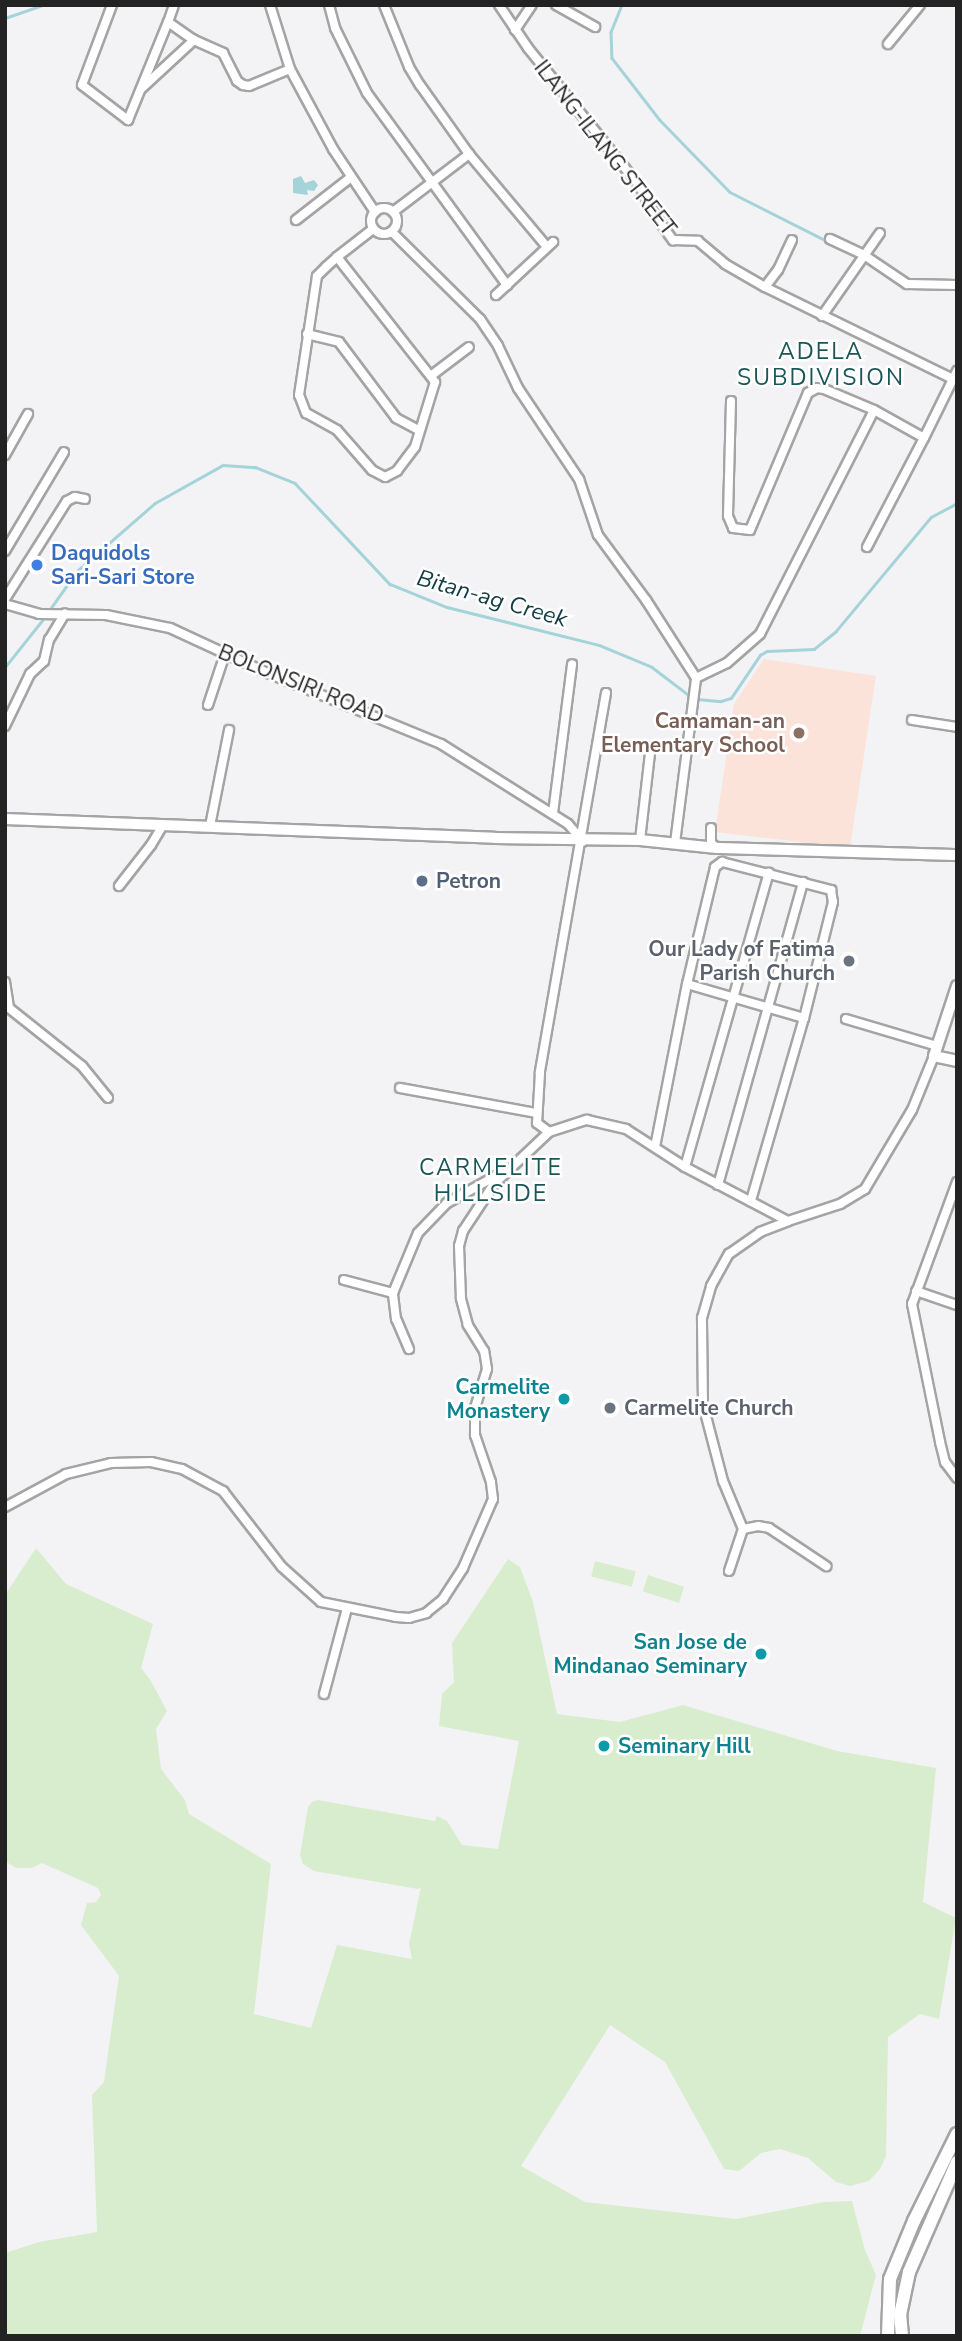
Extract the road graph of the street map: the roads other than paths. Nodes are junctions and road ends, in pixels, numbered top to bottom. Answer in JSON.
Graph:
{"nodes":[{"id":1,"x":112,"y":5,"type":"edge"},
{"id":2,"x":174,"y":5,"type":"edge"},
{"id":3,"x":270,"y":5,"type":"edge"},
{"id":4,"x":329,"y":5,"type":"edge"},
{"id":5,"x":384,"y":5,"type":"edge"},
{"id":6,"x":499,"y":5,"type":"edge"},
{"id":7,"x":532,"y":5,"type":"edge"},
{"id":8,"x":556,"y":5,"type":"edge"},
{"id":9,"x":920,"y":5,"type":"edge"},
{"id":10,"x":168,"y":22,"type":"junction"},
{"id":11,"x":595,"y":27,"type":"dead end"},
{"id":12,"x":515,"y":30,"type":"junction"},
{"id":13,"x":194,"y":40,"type":"junction"},
{"id":14,"x":888,"y":44,"type":"dead end"},
{"id":15,"x":290,"y":69,"type":"junction"},
{"id":16,"x":139,"y":91,"type":"junction"},
{"id":17,"x":469,"y":154,"type":"junction"},
{"id":18,"x":350,"y":178,"type":"junction"},
{"id":19,"x":432,"y":186,"type":"junction"},
{"id":20,"x":375,"y":212,"type":"junction"},
{"id":21,"x":393,"y":212,"type":"junction"},
{"id":22,"x":296,"y":220,"type":"dead end"},
{"id":23,"x":373,"y":229,"type":"junction"},
{"id":24,"x":392,"y":232,"type":"junction"},
{"id":25,"x":880,"y":233,"type":"dead end"},
{"id":26,"x":831,"y":239,"type":"dead end"},
{"id":27,"x":792,"y":240,"type":"dead end"},
{"id":28,"x":863,"y":255,"type":"junction"},
{"id":29,"x":337,"y":257,"type":"junction"},
{"id":30,"x":507,"y":285,"type":"junction"},
{"id":31,"x":957,"y":285,"type":"edge"},
{"id":32,"x":765,"y":287,"type":"junction"},
{"id":33,"x":496,"y":295,"type":"dead end"},
{"id":34,"x":822,"y":316,"type":"junction"},
{"id":35,"x":307,"y":334,"type":"junction"},
{"id":36,"x":469,"y":347,"type":"dead end"},
{"id":37,"x":432,"y":375,"type":"junction"},
{"id":38,"x":955,"y":375,"type":"edge"},
{"id":39,"x":731,"y":401,"type":"dead end"},
{"id":40,"x":874,"y":410,"type":"junction"},
{"id":41,"x":28,"y":414,"type":"dead end"},
{"id":42,"x":419,"y":430,"type":"junction"},
{"id":43,"x":924,"y":438,"type":"junction"},
{"id":44,"x":64,"y":452,"type":"dead end"},
{"id":45,"x":5,"y":455,"type":"edge"},
{"id":46,"x":85,"y":499,"type":"dead end"},
{"id":47,"x":867,"y":547,"type":"dead end"},
{"id":48,"x":5,"y":551,"type":"edge"},
{"id":49,"x":5,"y":601,"type":"edge"},
{"id":50,"x":61,"y":613,"type":"junction"},
{"id":51,"x":225,"y":654,"type":"junction"},
{"id":52,"x":572,"y":664,"type":"dead end"},
{"id":53,"x":696,"y":678,"type":"junction"},
{"id":54,"x":606,"y":693,"type":"dead end"},
{"id":55,"x":208,"y":705,"type":"dead end"},
{"id":56,"x":912,"y":720,"type":"dead end"},
{"id":57,"x":5,"y":726,"type":"edge"},
{"id":58,"x":957,"y":727,"type":"edge"},
{"id":59,"x":229,"y":730,"type":"dead end"},
{"id":60,"x":650,"y":752,"type":"dead end"},
{"id":61,"x":553,"y":813,"type":"junction"},
{"id":62,"x":5,"y":819,"type":"edge"},
{"id":63,"x":163,"y":825,"type":"junction"},
{"id":64,"x":210,"y":825,"type":"junction"},
{"id":65,"x":710,"y":828,"type":"dead end"},
{"id":66,"x":640,"y":840,"type":"junction"},
{"id":67,"x":583,"y":841,"type":"junction"},
{"id":68,"x":675,"y":844,"type":"junction"},
{"id":69,"x":716,"y":848,"type":"junction"},
{"id":70,"x":957,"y":855,"type":"edge"},
{"id":71,"x":769,"y":873,"type":"junction"},
{"id":72,"x":803,"y":881,"type":"junction"},
{"id":73,"x":119,"y":886,"type":"dead end"},
{"id":74,"x":5,"y":982,"type":"edge"},
{"id":75,"x":687,"y":984,"type":"junction"},
{"id":76,"x":957,"y":986,"type":"edge"},
{"id":77,"x":732,"y":998,"type":"junction"},
{"id":78,"x":768,"y":1007,"type":"junction"},
{"id":79,"x":9,"y":1008,"type":"junction"},
{"id":80,"x":5,"y":1017,"type":"edge"},
{"id":81,"x":804,"y":1018,"type":"junction"},
{"id":82,"x":846,"y":1019,"type":"dead end"},
{"id":83,"x":935,"y":1051,"type":"junction"},
{"id":84,"x":957,"y":1061,"type":"edge"},
{"id":85,"x":400,"y":1088,"type":"dead end"},
{"id":86,"x":108,"y":1098,"type":"dead end"},
{"id":87,"x":536,"y":1113,"type":"junction"},
{"id":88,"x":550,"y":1132,"type":"junction"},
{"id":89,"x":655,"y":1147,"type":"junction"},
{"id":90,"x":685,"y":1167,"type":"junction"},
{"id":91,"x":507,"y":1171,"type":"junction"},
{"id":92,"x":957,"y":1182,"type":"edge"},
{"id":93,"x":718,"y":1185,"type":"junction"},
{"id":94,"x":751,"y":1201,"type":"junction"},
{"id":95,"x":788,"y":1222,"type":"junction"},
{"id":96,"x":344,"y":1280,"type":"dead end"},
{"id":97,"x":916,"y":1291,"type":"junction"},
{"id":98,"x":393,"y":1293,"type":"junction"},
{"id":99,"x":957,"y":1305,"type":"edge"},
{"id":100,"x":409,"y":1349,"type":"dead end"},
{"id":101,"x":957,"y":1478,"type":"edge"},
{"id":102,"x":5,"y":1507,"type":"edge"},
{"id":103,"x":743,"y":1529,"type":"junction"},
{"id":104,"x":826,"y":1566,"type":"dead end"},
{"id":105,"x":729,"y":1571,"type":"dead end"},
{"id":106,"x":347,"y":1608,"type":"junction"},
{"id":107,"x":324,"y":1694,"type":"dead end"},
{"id":108,"x":957,"y":2134,"type":"edge"},
{"id":109,"x":957,"y":2162,"type":"edge"},
{"id":110,"x":914,"y":2221,"type":"junction"},
{"id":111,"x":928,"y":2227,"type":"junction"},
{"id":112,"x":888,"y":2336,"type":"edge"},
{"id":113,"x":902,"y":2336,"type":"edge"}],
"edges":[{"from":1,"to":16,"type":"street"},
{"from":2,"to":10,"type":"street"},
{"from":3,"to":15,"type":"street"},
{"from":4,"to":19,"type":"street"},
{"from":5,"to":17,"type":"street"},
{"from":6,"to":12,"type":"street","name":"ILANG-ILANG STREET"},
{"from":7,"to":12,"type":"street"},
{"from":8,"to":11,"type":"street"},
{"from":9,"to":14,"type":"street"},
{"from":10,"to":13,"type":"street"},
{"from":10,"to":16,"type":"street"},
{"from":12,"to":32,"type":"street","name":"ILANG-ILANG STREET"},
{"from":13,"to":15,"type":"street"},
{"from":13,"to":16,"type":"street"},
{"from":15,"to":18,"type":"street"},
{"from":17,"to":19,"type":"street"},
{"from":17,"to":30,"type":"street"},
{"from":18,"to":20,"type":"street"},
{"from":18,"to":22,"type":"street"},
{"from":19,"to":21,"type":"street"},
{"from":19,"to":30,"type":"street"},
{"from":20,"to":21,"type":"street"},
{"from":20,"to":23,"type":"street"},
{"from":21,"to":24,"type":"street"},
{"from":23,"to":24,"type":"street"},
{"from":23,"to":29,"type":"street"},
{"from":24,"to":53,"type":"street"},
{"from":25,"to":28,"type":"street"},
{"from":26,"to":28,"type":"street"},
{"from":27,"to":32,"type":"street"},
{"from":28,"to":31,"type":"street"},
{"from":28,"to":34,"type":"street"},
{"from":29,"to":35,"type":"street"},
{"from":29,"to":37,"type":"street"},
{"from":30,"to":33,"type":"street"},
{"from":32,"to":34,"type":"street","name":"ILANG-ILANG STREET"},
{"from":34,"to":38,"type":"street","name":"ILANG-ILANG STREET"},
{"from":35,"to":42,"type":"street"},
{"from":35,"to":42,"type":"street"},
{"from":36,"to":37,"type":"street"},
{"from":37,"to":42,"type":"street"},
{"from":38,"to":43,"type":"street"},
{"from":39,"to":40,"type":"street"},
{"from":40,"to":43,"type":"street"},
{"from":40,"to":53,"type":"street"},
{"from":41,"to":45,"type":"street"},
{"from":43,"to":47,"type":"street"},
{"from":44,"to":48,"type":"street"},
{"from":46,"to":49,"type":"street"},
{"from":49,"to":50,"type":"street","name":"BOLONSIRI ROAD"},
{"from":50,"to":51,"type":"street","name":"BOLONSIRI ROAD"},
{"from":50,"to":57,"type":"street"},
{"from":51,"to":55,"type":"street"},
{"from":51,"to":61,"type":"street","name":"BOLONSIRI ROAD"},
{"from":52,"to":61,"type":"street"},
{"from":53,"to":68,"type":"street"},
{"from":54,"to":67,"type":"street"},
{"from":56,"to":58,"type":"street"},
{"from":59,"to":64,"type":"street"},
{"from":60,"to":66,"type":"street"},
{"from":61,"to":67,"type":"street","name":"BOLONSIRI ROAD"},
{"from":62,"to":63,"type":"main road"},
{"from":63,"to":64,"type":"main road"},
{"from":63,"to":73,"type":"street"},
{"from":64,"to":67,"type":"main road"},
{"from":65,"to":69,"type":"street"},
{"from":66,"to":67,"type":"main road"},
{"from":66,"to":68,"type":"main road"},
{"from":67,"to":87,"type":"street"},
{"from":68,"to":69,"type":"main road"},
{"from":69,"to":70,"type":"main road"},
{"from":71,"to":72,"type":"street"},
{"from":71,"to":75,"type":"street"},
{"from":71,"to":77,"type":"street"},
{"from":72,"to":78,"type":"street"},
{"from":72,"to":81,"type":"street"},
{"from":74,"to":79,"type":"street"},
{"from":75,"to":77,"type":"street"},
{"from":75,"to":89,"type":"street"},
{"from":76,"to":83,"type":"main road"},
{"from":77,"to":78,"type":"street"},
{"from":77,"to":90,"type":"street"},
{"from":78,"to":81,"type":"street"},
{"from":78,"to":93,"type":"street"},
{"from":79,"to":80,"type":"street"},
{"from":79,"to":86,"type":"street"},
{"from":81,"to":94,"type":"street"},
{"from":82,"to":83,"type":"street"},
{"from":83,"to":84,"type":"main road"},
{"from":83,"to":95,"type":"street"},
{"from":85,"to":87,"type":"street"},
{"from":87,"to":88,"type":"street"},
{"from":88,"to":89,"type":"street"},
{"from":88,"to":91,"type":"street"},
{"from":89,"to":90,"type":"street"},
{"from":90,"to":93,"type":"street"},
{"from":91,"to":98,"type":"street"},
{"from":91,"to":106,"type":"street"},
{"from":92,"to":97,"type":"street"},
{"from":93,"to":94,"type":"street"},
{"from":94,"to":95,"type":"street"},
{"from":95,"to":103,"type":"street"},
{"from":96,"to":98,"type":"street"},
{"from":97,"to":99,"type":"street"},
{"from":97,"to":101,"type":"street"},
{"from":98,"to":100,"type":"street"},
{"from":102,"to":106,"type":"street"},
{"from":103,"to":104,"type":"street"},
{"from":103,"to":105,"type":"street"},
{"from":106,"to":107,"type":"street"},
{"from":108,"to":110,"type":"main road"},
{"from":109,"to":111,"type":"main road"},
{"from":110,"to":111,"type":"main road"},
{"from":110,"to":112,"type":"main road"},
{"from":111,"to":113,"type":"main road"}]}
